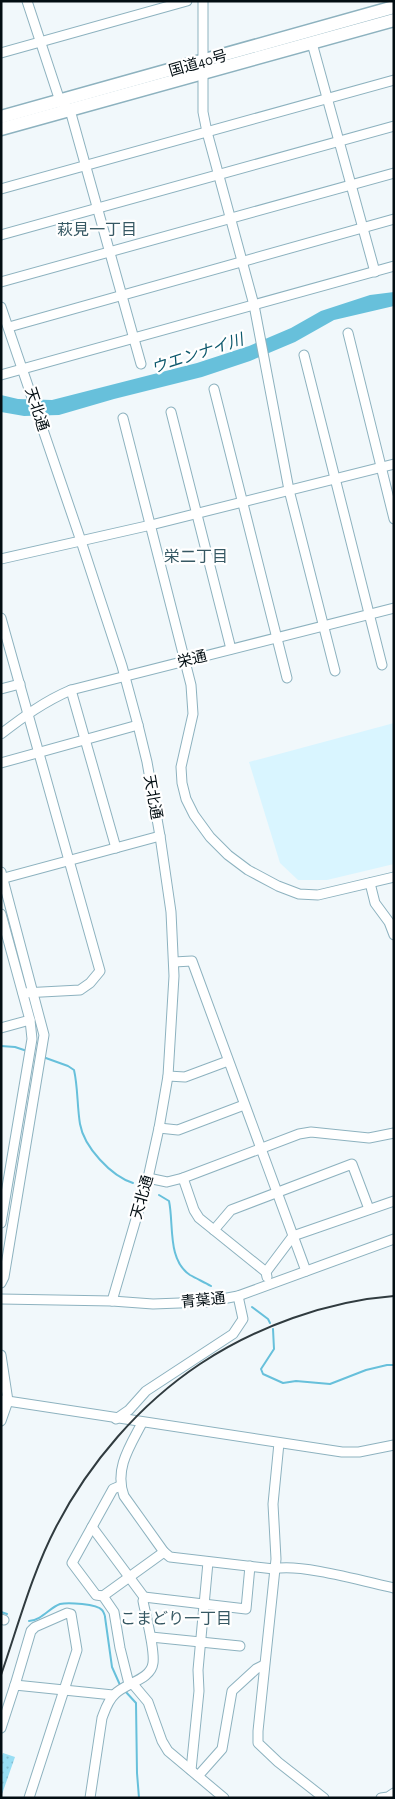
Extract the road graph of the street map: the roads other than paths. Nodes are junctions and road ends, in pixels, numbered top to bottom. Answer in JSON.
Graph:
{"nodes":[{"id":1,"x":27,"y":1,"type":"edge"},
{"id":2,"x":187,"y":1,"type":"edge"},
{"id":3,"x":203,"y":1,"type":"edge"},
{"id":4,"x":394,"y":8,"type":"edge"},
{"id":5,"x":394,"y":20,"type":"edge"},
{"id":6,"x":40,"y":43,"type":"junction"},
{"id":7,"x":312,"y":43,"type":"junction"},
{"id":8,"x":1,"y":53,"type":"edge"},
{"id":9,"x":203,"y":67,"type":"junction"},
{"id":10,"x":394,"y":80,"type":"edge"},
{"id":11,"x":327,"y":98,"type":"junction"},
{"id":12,"x":60,"y":101,"type":"junction"},
{"id":13,"x":70,"y":110,"type":"junction"},
{"id":14,"x":1,"y":117,"type":"edge"},
{"id":15,"x":394,"y":126,"type":"edge"},
{"id":16,"x":1,"y":129,"type":"edge"},
{"id":17,"x":207,"y":132,"type":"junction"},
{"id":18,"x":339,"y":141,"type":"junction"},
{"id":19,"x":86,"y":166,"type":"junction"},
{"id":20,"x":394,"y":173,"type":"edge"},
{"id":21,"x":218,"y":175,"type":"junction"},
{"id":22,"x":351,"y":184,"type":"junction"},
{"id":23,"x":1,"y":189,"type":"edge"},
{"id":24,"x":98,"y":209,"type":"junction"},
{"id":25,"x":230,"y":218,"type":"junction"},
{"id":26,"x":394,"y":219,"type":"edge"},
{"id":27,"x":363,"y":228,"type":"junction"},
{"id":28,"x":1,"y":235,"type":"edge"},
{"id":29,"x":110,"y":252,"type":"junction"},
{"id":30,"x":242,"y":262,"type":"junction"},
{"id":31,"x":394,"y":266,"type":"edge"},
{"id":32,"x":375,"y":272,"type":"junction"},
{"id":33,"x":1,"y":282,"type":"edge"},
{"id":34,"x":122,"y":296,"type":"junction"},
{"id":35,"x":254,"y":305,"type":"junction"},
{"id":36,"x":1,"y":307,"type":"edge"},
{"id":37,"x":9,"y":327,"type":"junction"},
{"id":38,"x":348,"y":333,"type":"dead end"},
{"id":39,"x":134,"y":338,"type":"junction"},
{"id":40,"x":304,"y":355,"type":"dead end"},
{"id":41,"x":141,"y":364,"type":"dead end"},
{"id":42,"x":24,"y":370,"type":"junction"},
{"id":43,"x":1,"y":375,"type":"edge"},
{"id":44,"x":214,"y":389,"type":"dead end"},
{"id":45,"x":171,"y":412,"type":"dead end"},
{"id":46,"x":123,"y":418,"type":"dead end"},
{"id":47,"x":394,"y":464,"type":"edge"},
{"id":48,"x":381,"y":467,"type":"junction"},
{"id":49,"x":335,"y":479,"type":"junction"},
{"id":50,"x":289,"y":490,"type":"junction"},
{"id":51,"x":242,"y":502,"type":"junction"},
{"id":52,"x":196,"y":513,"type":"junction"},
{"id":53,"x":394,"y":519,"type":"edge"},
{"id":54,"x":151,"y":525,"type":"junction"},
{"id":55,"x":81,"y":541,"type":"junction"},
{"id":56,"x":1,"y":559,"type":"edge"},
{"id":57,"x":394,"y":608,"type":"edge"},
{"id":58,"x":369,"y":614,"type":"junction"},
{"id":59,"x":1,"y":618,"type":"edge"},
{"id":60,"x":323,"y":626,"type":"junction"},
{"id":61,"x":277,"y":638,"type":"junction"},
{"id":62,"x":231,"y":649,"type":"junction"},
{"id":63,"x":185,"y":661,"type":"junction"},
{"id":64,"x":382,"y":665,"type":"dead end"},
{"id":65,"x":335,"y":671,"type":"dead end"},
{"id":66,"x":125,"y":676,"type":"junction"},
{"id":67,"x":288,"y":678,"type":"dead end"},
{"id":68,"x":20,"y":684,"type":"junction"},
{"id":69,"x":1,"y":689,"type":"edge"},
{"id":70,"x":71,"y":690,"type":"junction"},
{"id":71,"x":28,"y":713,"type":"junction"},
{"id":72,"x":138,"y":725,"type":"junction"},
{"id":73,"x":1,"y":734,"type":"edge"},
{"id":74,"x":85,"y":739,"type":"junction"},
{"id":75,"x":39,"y":752,"type":"junction"},
{"id":76,"x":1,"y":763,"type":"edge"},
{"id":77,"x":160,"y":836,"type":"junction"},
{"id":78,"x":116,"y":848,"type":"junction"},
{"id":79,"x":68,"y":860,"type":"junction"},
{"id":80,"x":2,"y":876,"type":"edge"},
{"id":81,"x":394,"y":877,"type":"edge"},
{"id":82,"x":370,"y":883,"type":"junction"},
{"id":83,"x":1,"y":914,"type":"edge"},
{"id":84,"x":15,"y":921,"type":"junction"},
{"id":85,"x":3,"y":925,"type":"edge"},
{"id":86,"x":394,"y":935,"type":"edge"},
{"id":87,"x":174,"y":962,"type":"junction"},
{"id":88,"x":34,"y":992,"type":"junction"},
{"id":89,"x":23,"y":993,"type":"junction"},
{"id":90,"x":30,"y":1020,"type":"junction"},
{"id":91,"x":1,"y":1028,"type":"edge"},
{"id":92,"x":228,"y":1061,"type":"junction"},
{"id":93,"x":168,"y":1076,"type":"junction"},
{"id":94,"x":244,"y":1105,"type":"junction"},
{"id":95,"x":159,"y":1128,"type":"junction"},
{"id":96,"x":394,"y":1133,"type":"edge"},
{"id":97,"x":261,"y":1149,"type":"junction"},
{"id":98,"x":148,"y":1178,"type":"junction"},
{"id":99,"x":183,"y":1178,"type":"junction"},
{"id":100,"x":4,"y":1192,"type":"edge"},
{"id":101,"x":278,"y":1193,"type":"junction"},
{"id":102,"x":18,"y":1194,"type":"junction"},
{"id":103,"x":394,"y":1201,"type":"edge"},
{"id":104,"x":369,"y":1209,"type":"junction"},
{"id":105,"x":1,"y":1223,"type":"edge"},
{"id":106,"x":214,"y":1230,"type":"junction"},
{"id":107,"x":294,"y":1236,"type":"junction"},
{"id":108,"x":394,"y":1239,"type":"edge"},
{"id":109,"x":306,"y":1271,"type":"junction"},
{"id":110,"x":266,"y":1272,"type":"junction"},
{"id":111,"x":1,"y":1283,"type":"edge"},
{"id":112,"x":269,"y":1285,"type":"junction"},
{"id":113,"x":238,"y":1296,"type":"junction"},
{"id":114,"x":1,"y":1299,"type":"edge"},
{"id":115,"x":112,"y":1301,"type":"junction"},
{"id":116,"x":1,"y":1355,"type":"edge"},
{"id":117,"x":4,"y":1401,"type":"edge"},
{"id":118,"x":116,"y":1419,"type":"junction"},
{"id":119,"x":1,"y":1421,"type":"edge"},
{"id":120,"x":142,"y":1423,"type":"junction"},
{"id":121,"x":279,"y":1443,"type":"junction"},
{"id":122,"x":394,"y":1446,"type":"edge"},
{"id":123,"x":120,"y":1486,"type":"junction"},
{"id":124,"x":92,"y":1527,"type":"junction"},
{"id":125,"x":164,"y":1552,"type":"junction"},
{"id":126,"x":208,"y":1562,"type":"junction"},
{"id":127,"x":250,"y":1566,"type":"junction"},
{"id":128,"x":274,"y":1569,"type":"junction"},
{"id":129,"x":129,"y":1577,"type":"junction"},
{"id":130,"x":394,"y":1588,"type":"edge"},
{"id":131,"x":102,"y":1596,"type":"junction"},
{"id":132,"x":144,"y":1597,"type":"junction"},
{"id":133,"x":204,"y":1604,"type":"junction"},
{"id":134,"x":151,"y":1637,"type":"junction"},
{"id":135,"x":200,"y":1642,"type":"junction"},
{"id":136,"x":240,"y":1646,"type":"dead end"},
{"id":137,"x":264,"y":1664,"type":"junction"},
{"id":138,"x":131,"y":1683,"type":"junction"},
{"id":139,"x":15,"y":1685,"type":"junction"},
{"id":140,"x":64,"y":1690,"type":"junction"},
{"id":141,"x":114,"y":1695,"type":"junction"},
{"id":142,"x":1,"y":1728,"type":"edge"},
{"id":143,"x":194,"y":1773,"type":"junction"},
{"id":144,"x":394,"y":1793,"type":"edge"},
{"id":145,"x":29,"y":1798,"type":"edge"},
{"id":146,"x":90,"y":1798,"type":"edge"},
{"id":147,"x":224,"y":1798,"type":"edge"},
{"id":148,"x":324,"y":1798,"type":"edge"},
{"id":149,"x":381,"y":1798,"type":"edge"},
{"id":150,"x":388,"y":1798,"type":"edge"}],
"edges":[{"from":1,"to":6,"type":"street"},
{"from":2,"to":6,"type":"street"},
{"from":3,"to":9,"type":"street"},
{"from":4,"to":9,"type":"highway","name":"国道40号"},
{"from":5,"to":7,"type":"highway","name":"国道40号"},
{"from":6,"to":8,"type":"street"},
{"from":6,"to":12,"type":"street"},
{"from":7,"to":9,"type":"highway","name":"国道40号"},
{"from":7,"to":11,"type":"street"},
{"from":9,"to":12,"type":"highway","name":"国道40号"},
{"from":9,"to":13,"type":"highway","name":"国道40号"},
{"from":9,"to":17,"type":"street"},
{"from":10,"to":11,"type":"street"},
{"from":11,"to":17,"type":"street"},
{"from":11,"to":18,"type":"street"},
{"from":12,"to":13,"type":"street"},
{"from":12,"to":14,"type":"highway","name":"国道40号"},
{"from":13,"to":16,"type":"highway","name":"国道40号"},
{"from":13,"to":19,"type":"street"},
{"from":15,"to":18,"type":"street"},
{"from":17,"to":19,"type":"street"},
{"from":17,"to":21,"type":"street"},
{"from":18,"to":21,"type":"street"},
{"from":18,"to":22,"type":"street"},
{"from":19,"to":23,"type":"street"},
{"from":19,"to":24,"type":"street"},
{"from":20,"to":22,"type":"street"},
{"from":21,"to":24,"type":"street"},
{"from":21,"to":25,"type":"street"},
{"from":22,"to":25,"type":"street"},
{"from":22,"to":27,"type":"street"},
{"from":24,"to":28,"type":"street"},
{"from":24,"to":29,"type":"street"},
{"from":25,"to":29,"type":"street"},
{"from":25,"to":30,"type":"street"},
{"from":26,"to":27,"type":"street"},
{"from":27,"to":30,"type":"street"},
{"from":27,"to":32,"type":"street"},
{"from":29,"to":33,"type":"street"},
{"from":29,"to":34,"type":"street"},
{"from":30,"to":34,"type":"street"},
{"from":30,"to":35,"type":"street"},
{"from":31,"to":32,"type":"street"},
{"from":32,"to":35,"type":"street"},
{"from":34,"to":37,"type":"street"},
{"from":34,"to":39,"type":"street"},
{"from":35,"to":39,"type":"street"},
{"from":35,"to":50,"type":"street"},
{"from":36,"to":37,"type":"street","name":"天北通"},
{"from":37,"to":42,"type":"street","name":"天北通"},
{"from":38,"to":48,"type":"street"},
{"from":39,"to":41,"type":"street"},
{"from":39,"to":42,"type":"street"},
{"from":40,"to":49,"type":"street"},
{"from":42,"to":43,"type":"street"},
{"from":42,"to":55,"type":"street","name":"天北通"},
{"from":44,"to":51,"type":"street"},
{"from":45,"to":52,"type":"street"},
{"from":46,"to":54,"type":"street"},
{"from":47,"to":48,"type":"street"},
{"from":48,"to":49,"type":"street"},
{"from":48,"to":53,"type":"street"},
{"from":49,"to":50,"type":"street"},
{"from":49,"to":58,"type":"street"},
{"from":50,"to":51,"type":"street"},
{"from":50,"to":60,"type":"street"},
{"from":51,"to":52,"type":"street"},
{"from":51,"to":61,"type":"street"},
{"from":52,"to":54,"type":"street"},
{"from":52,"to":62,"type":"street"},
{"from":54,"to":55,"type":"street"},
{"from":54,"to":63,"type":"street"},
{"from":55,"to":56,"type":"street"},
{"from":55,"to":66,"type":"street","name":"天北通"},
{"from":57,"to":58,"type":"street","name":"栄通"},
{"from":58,"to":60,"type":"street","name":"栄通"},
{"from":58,"to":64,"type":"street"},
{"from":59,"to":68,"type":"street"},
{"from":60,"to":61,"type":"street","name":"栄通"},
{"from":60,"to":65,"type":"street"},
{"from":61,"to":62,"type":"street","name":"栄通"},
{"from":61,"to":67,"type":"street"},
{"from":62,"to":63,"type":"street","name":"栄通"},
{"from":63,"to":66,"type":"street","name":"栄通"},
{"from":63,"to":82,"type":"street"},
{"from":66,"to":70,"type":"street","name":"栄通"},
{"from":66,"to":72,"type":"street","name":"天北通"},
{"from":68,"to":69,"type":"street"},
{"from":68,"to":71,"type":"street"},
{"from":70,"to":71,"type":"street","name":"栄通"},
{"from":70,"to":74,"type":"street"},
{"from":71,"to":73,"type":"street","name":"栄通"},
{"from":71,"to":75,"type":"street"},
{"from":72,"to":74,"type":"street"},
{"from":72,"to":77,"type":"street","name":"天北通"},
{"from":74,"to":75,"type":"street"},
{"from":74,"to":78,"type":"street"},
{"from":75,"to":76,"type":"street"},
{"from":75,"to":79,"type":"street"},
{"from":77,"to":78,"type":"street"},
{"from":77,"to":87,"type":"street","name":"天北通"},
{"from":78,"to":79,"type":"street"},
{"from":79,"to":80,"type":"street"},
{"from":79,"to":88,"type":"street"},
{"from":80,"to":84,"type":"street"},
{"from":81,"to":82,"type":"street"},
{"from":82,"to":86,"type":"street"},
{"from":83,"to":85,"type":"street"},
{"from":84,"to":85,"type":"street"},
{"from":84,"to":88,"type":"street"},
{"from":85,"to":89,"type":"street"},
{"from":87,"to":92,"type":"street"},
{"from":87,"to":93,"type":"street","name":"天北通"},
{"from":88,"to":89,"type":"street"},
{"from":88,"to":102,"type":"street"},
{"from":89,"to":90,"type":"street"},
{"from":90,"to":91,"type":"street"},
{"from":90,"to":100,"type":"street"},
{"from":92,"to":93,"type":"street"},
{"from":92,"to":94,"type":"street"},
{"from":93,"to":95,"type":"street","name":"天北通"},
{"from":94,"to":95,"type":"street"},
{"from":94,"to":97,"type":"street"},
{"from":95,"to":98,"type":"street","name":"天北通"},
{"from":96,"to":97,"type":"street"},
{"from":97,"to":99,"type":"street"},
{"from":97,"to":101,"type":"street"},
{"from":98,"to":99,"type":"street"},
{"from":98,"to":115,"type":"street","name":"天北通"},
{"from":99,"to":106,"type":"street"},
{"from":100,"to":102,"type":"street"},
{"from":100,"to":105,"type":"street"},
{"from":101,"to":104,"type":"street"},
{"from":101,"to":106,"type":"street"},
{"from":101,"to":107,"type":"street"},
{"from":102,"to":111,"type":"street"},
{"from":103,"to":104,"type":"street"},
{"from":104,"to":107,"type":"street"},
{"from":106,"to":110,"type":"street"},
{"from":107,"to":109,"type":"street"},
{"from":107,"to":110,"type":"street"},
{"from":108,"to":109,"type":"street","name":"青葉通"},
{"from":109,"to":112,"type":"street","name":"青葉通"},
{"from":110,"to":112,"type":"street"},
{"from":112,"to":113,"type":"street","name":"青葉通"},
{"from":113,"to":115,"type":"street","name":"青葉通"},
{"from":113,"to":118,"type":"street"},
{"from":114,"to":115,"type":"street","name":"青葉通"},
{"from":116,"to":117,"type":"street"},
{"from":117,"to":118,"type":"street"},
{"from":117,"to":119,"type":"street"},
{"from":118,"to":120,"type":"street"},
{"from":120,"to":121,"type":"street"},
{"from":120,"to":123,"type":"street"},
{"from":121,"to":122,"type":"street"},
{"from":121,"to":128,"type":"street"},
{"from":123,"to":124,"type":"street"},
{"from":123,"to":125,"type":"street"},
{"from":124,"to":129,"type":"street"},
{"from":124,"to":131,"type":"street"},
{"from":125,"to":126,"type":"street"},
{"from":125,"to":129,"type":"street"},
{"from":126,"to":127,"type":"street"},
{"from":126,"to":133,"type":"street"},
{"from":127,"to":128,"type":"street"},
{"from":127,"to":133,"type":"street"},
{"from":128,"to":130,"type":"street"},
{"from":128,"to":137,"type":"street"},
{"from":129,"to":131,"type":"street"},
{"from":129,"to":132,"type":"street"},
{"from":131,"to":138,"type":"street"},
{"from":132,"to":133,"type":"street"},
{"from":132,"to":134,"type":"street"},
{"from":133,"to":135,"type":"street"},
{"from":134,"to":135,"type":"street"},
{"from":134,"to":138,"type":"street"},
{"from":135,"to":136,"type":"street"},
{"from":135,"to":143,"type":"street"},
{"from":137,"to":143,"type":"street"},
{"from":137,"to":148,"type":"street"},
{"from":138,"to":141,"type":"street"},
{"from":138,"to":143,"type":"street"},
{"from":139,"to":140,"type":"street"},
{"from":139,"to":140,"type":"street"},
{"from":139,"to":142,"type":"street"},
{"from":140,"to":141,"type":"street"},
{"from":140,"to":145,"type":"street"},
{"from":141,"to":146,"type":"street"},
{"from":143,"to":147,"type":"street"},
{"from":144,"to":150,"type":"street"},
{"from":149,"to":150,"type":"street"}]}
